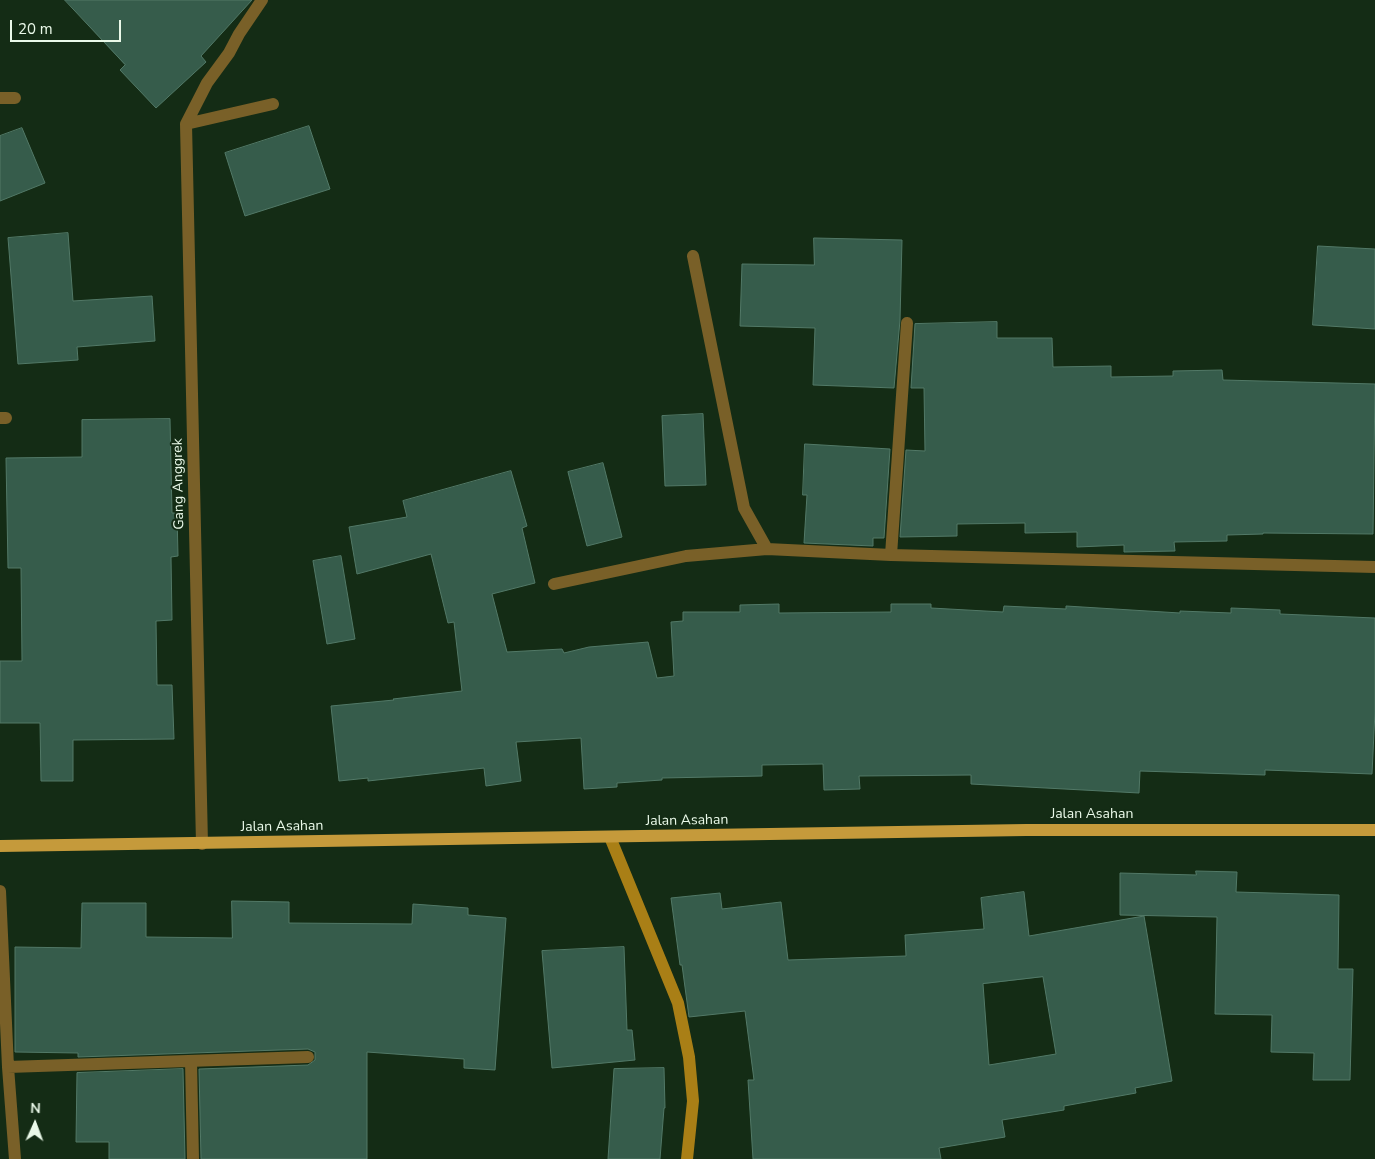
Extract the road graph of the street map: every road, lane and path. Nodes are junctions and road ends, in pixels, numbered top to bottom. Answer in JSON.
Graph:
{"nodes":[{"id":1,"x":262,"y":0,"type":"edge"},
{"id":2,"x":0,"y":98,"type":"edge"},
{"id":3,"x":15,"y":98,"type":"dead end"},
{"id":4,"x":273,"y":104,"type":"dead end"},
{"id":5,"x":186,"y":124,"type":"junction"},
{"id":6,"x":693,"y":256,"type":"dead end"},
{"id":7,"x":907,"y":323,"type":"dead end"},
{"id":8,"x":767,"y":549,"type":"junction"},
{"id":9,"x":891,"y":556,"type":"junction"},
{"id":10,"x":1375,"y":567,"type":"edge"},
{"id":11,"x":554,"y":584,"type":"dead end"},
{"id":12,"x":1375,"y":830,"type":"edge"},
{"id":13,"x":610,"y":837,"type":"junction"},
{"id":14,"x":202,"y":844,"type":"junction"},
{"id":15,"x":0,"y":846,"type":"edge"},
{"id":16,"x":0,"y":891,"type":"edge"},
{"id":17,"x":308,"y":1057,"type":"dead end"},
{"id":18,"x":192,"y":1061,"type":"junction"},
{"id":19,"x":8,"y":1067,"type":"junction"},
{"id":20,"x":15,"y":1159,"type":"edge"},
{"id":21,"x":193,"y":1159,"type":"edge"},
{"id":22,"x":688,"y":1159,"type":"edge"}],
"edges":[{"from":1,"to":5,"type":"street"},
{"from":2,"to":3,"type":"street"},
{"from":4,"to":5,"type":"street"},
{"from":5,"to":14,"type":"street","name":"Gang Anggrek"},
{"from":6,"to":8,"type":"street"},
{"from":7,"to":9,"type":"street"},
{"from":8,"to":9,"type":"street"},
{"from":8,"to":11,"type":"street"},
{"from":9,"to":10,"type":"street"},
{"from":12,"to":13,"type":"main road","name":"Jalan Asahan"},
{"from":13,"to":14,"type":"main road","name":"Jalan Asahan"},
{"from":13,"to":22,"type":"street"},
{"from":14,"to":15,"type":"main road","name":"Jalan Asahan"},
{"from":16,"to":19,"type":"street"},
{"from":17,"to":18,"type":"street"},
{"from":18,"to":19,"type":"street"},
{"from":18,"to":21,"type":"street"},
{"from":19,"to":20,"type":"street"}]}
